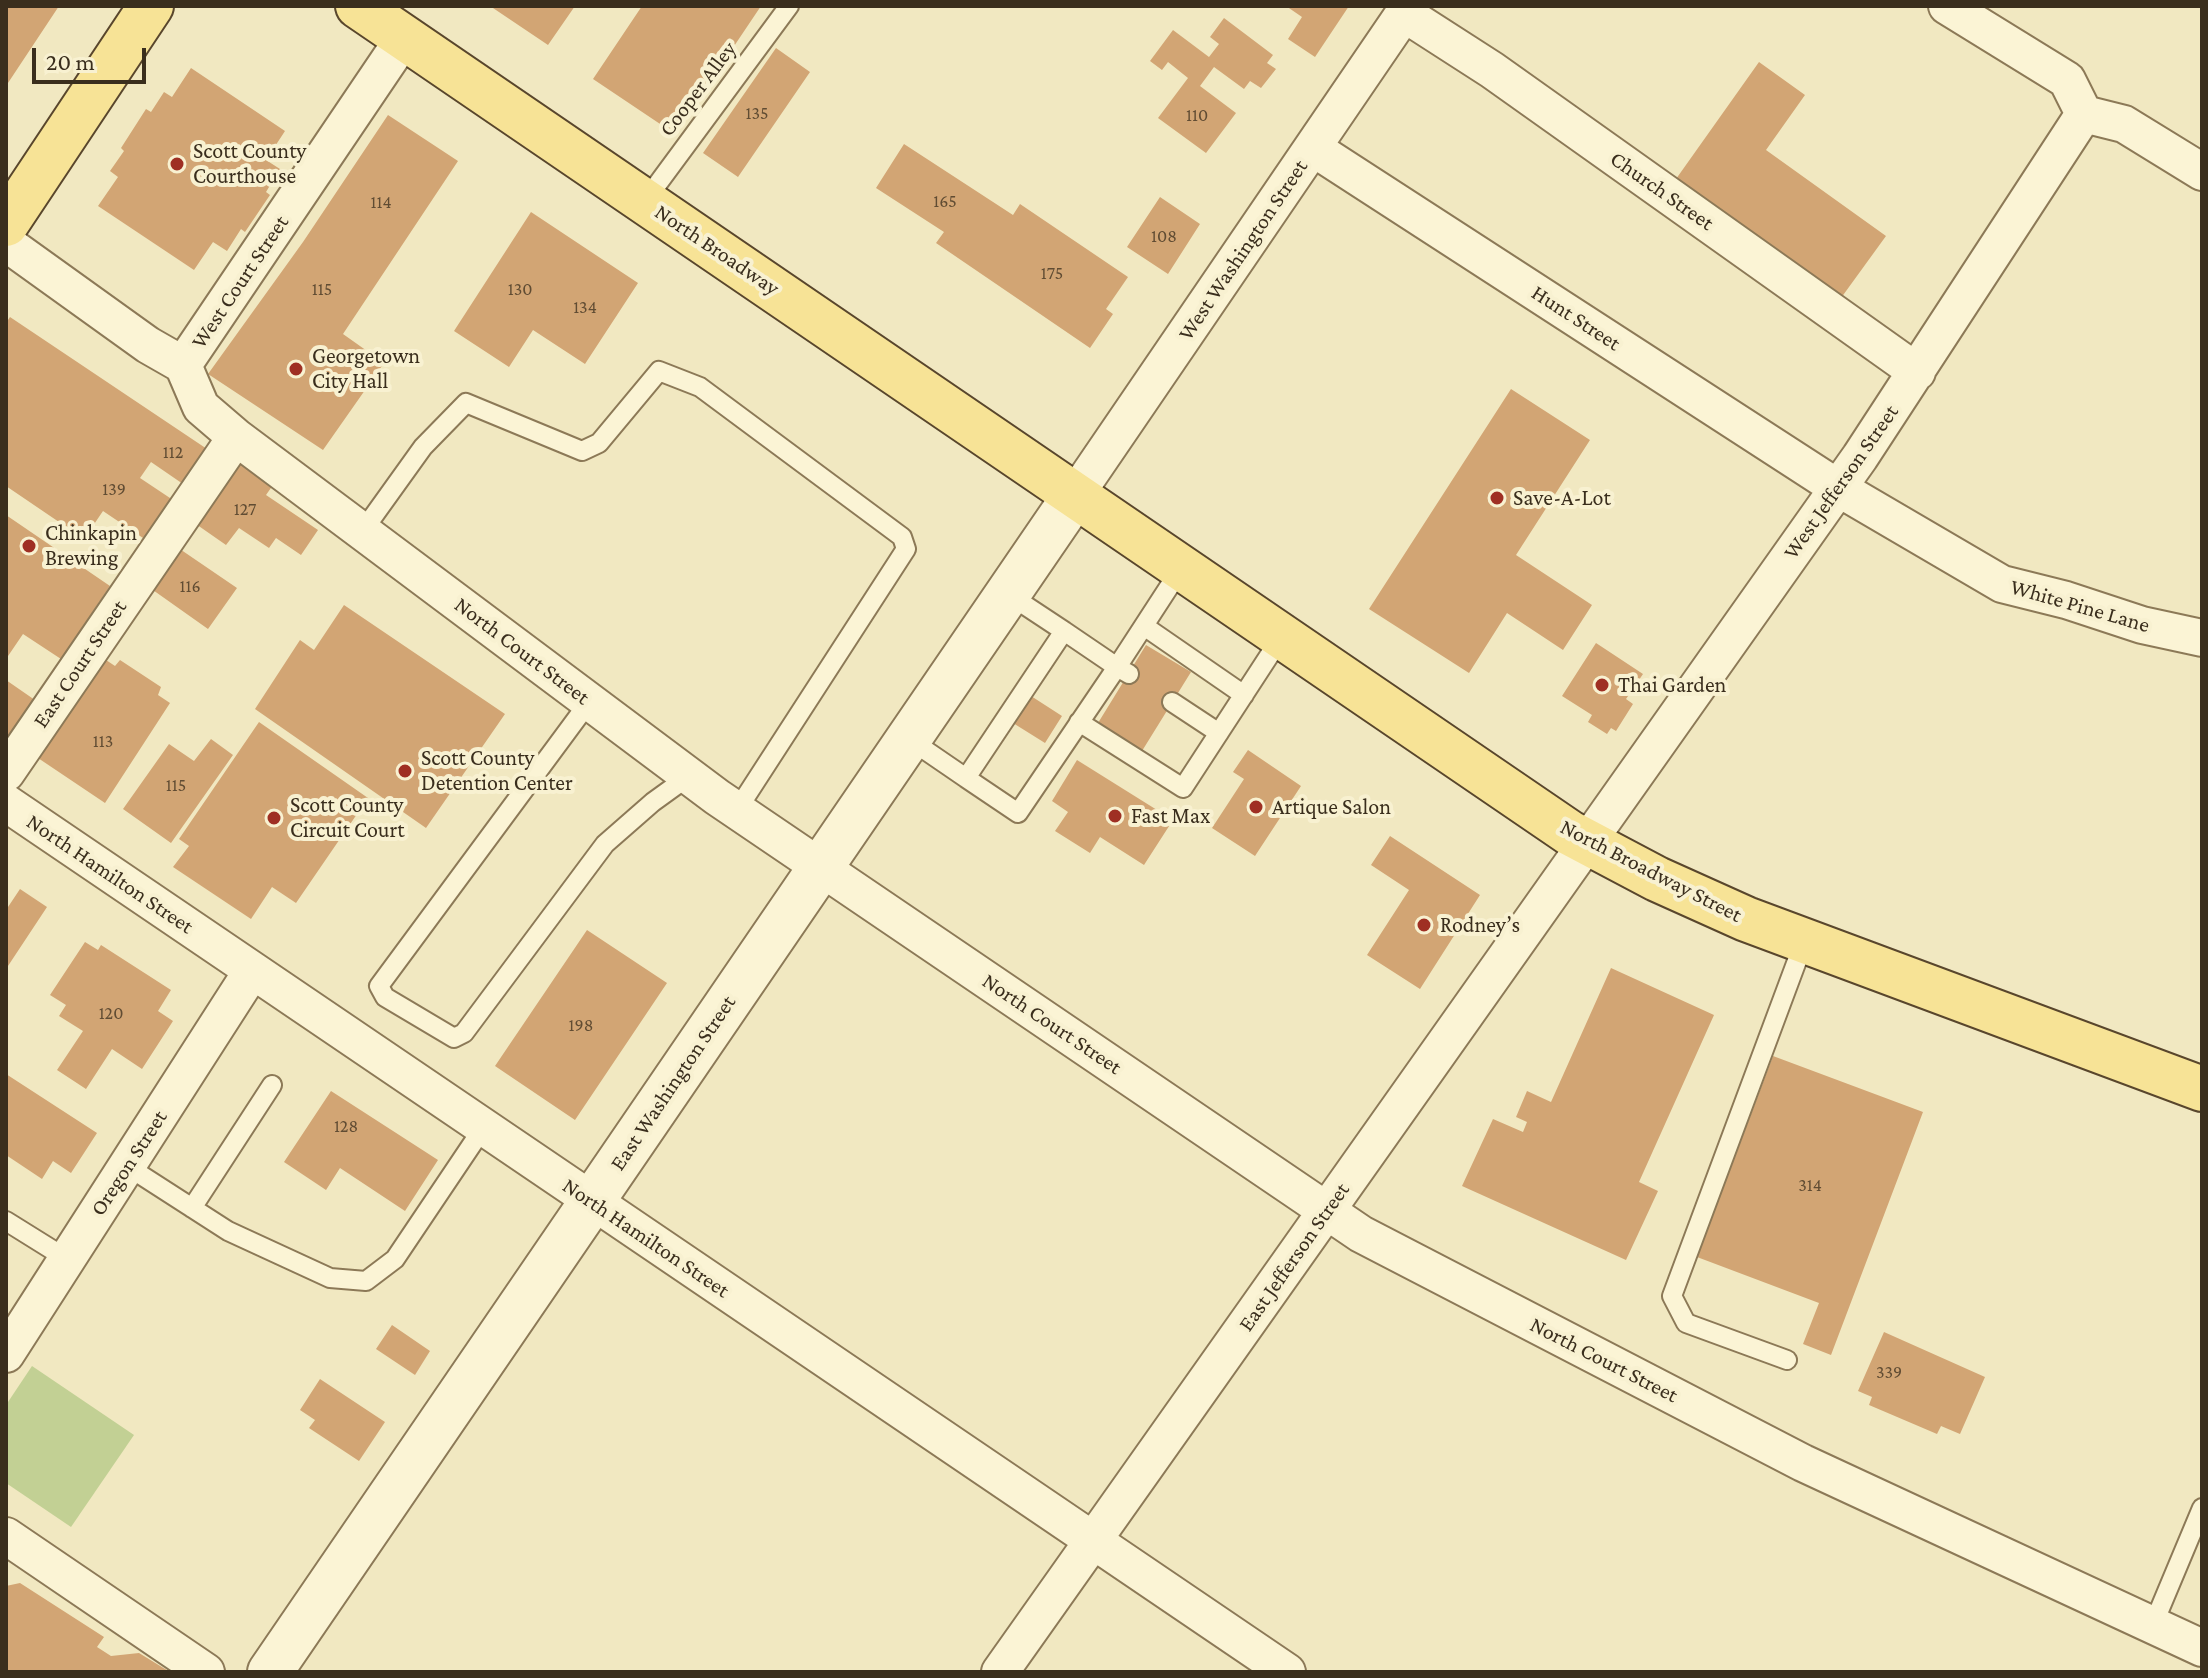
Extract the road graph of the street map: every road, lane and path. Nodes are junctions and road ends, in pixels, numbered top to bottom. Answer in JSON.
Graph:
{"nodes":[{"id":1,"x":151,"y":6,"type":"edge"},
{"id":2,"x":358,"y":6,"type":"edge"},
{"id":3,"x":789,"y":6,"type":"edge"},
{"id":4,"x":1947,"y":6,"type":"edge"},
{"id":5,"x":1407,"y":10,"type":"edge"},
{"id":6,"x":404,"y":38,"type":"junction"},
{"id":7,"x":2084,"y":114,"type":"junction"},
{"id":8,"x":1313,"y":148,"type":"junction"},
{"id":9,"x":2202,"y":172,"type":"edge"},
{"id":10,"x":645,"y":201,"type":"junction"},
{"id":11,"x":6,"y":224,"type":"edge"},
{"id":12,"x":6,"y":243,"type":"edge"},
{"id":13,"x":183,"y":365,"type":"junction"},
{"id":14,"x":1917,"y":372,"type":"junction"},
{"id":15,"x":236,"y":437,"type":"junction"},
{"id":16,"x":1838,"y":488,"type":"junction"},
{"id":17,"x":1076,"y":494,"type":"junction"},
{"id":18,"x":362,"y":532,"type":"junction"},
{"id":19,"x":1182,"y":567,"type":"junction"},
{"id":20,"x":1008,"y":593,"type":"junction"},
{"id":21,"x":1144,"y":626,"type":"junction"},
{"id":22,"x":1064,"y":631,"type":"junction"},
{"id":23,"x":1282,"y":636,"type":"junction"},
{"id":24,"x":2202,"y":638,"type":"edge"},
{"id":25,"x":1123,"y":670,"type":"junction"},
{"id":26,"x":1244,"y":695,"type":"junction"},
{"id":27,"x":589,"y":702,"type":"junction"},
{"id":28,"x":1172,"y":702,"type":"dead end"},
{"id":29,"x":1079,"y":722,"type":"junction"},
{"id":30,"x":1219,"y":733,"type":"junction"},
{"id":31,"x":909,"y":739,"type":"junction"},
{"id":32,"x":6,"y":773,"type":"edge"},
{"id":33,"x":689,"y":776,"type":"junction"},
{"id":34,"x":966,"y":778,"type":"junction"},
{"id":35,"x":6,"y":803,"type":"edge"},
{"id":36,"x":737,"y":810,"type":"junction"},
{"id":37,"x":1587,"y":843,"type":"junction"},
{"id":38,"x":821,"y":867,"type":"junction"},
{"id":39,"x":1804,"y":942,"type":"junction"},
{"id":40,"x":252,"y":971,"type":"junction"},
{"id":41,"x":272,"y":1085,"type":"dead end"},
{"id":42,"x":2202,"y":1089,"type":"edge"},
{"id":43,"x":483,"y":1128,"type":"junction"},
{"id":44,"x":127,"y":1166,"type":"junction"},
{"id":45,"x":592,"y":1202,"type":"junction"},
{"id":46,"x":192,"y":1208,"type":"junction"},
{"id":47,"x":1326,"y":1211,"type":"junction"},
{"id":48,"x":6,"y":1221,"type":"edge"},
{"id":49,"x":67,"y":1259,"type":"junction"},
{"id":50,"x":8,"y":1346,"type":"edge"},
{"id":51,"x":1787,"y":1360,"type":"dead end"},
{"id":52,"x":2202,"y":1508,"type":"edge"},
{"id":53,"x":6,"y":1536,"type":"edge"},
{"id":54,"x":1093,"y":1540,"type":"junction"},
{"id":55,"x":2153,"y":1625,"type":"junction"},
{"id":56,"x":2202,"y":1648,"type":"edge"},
{"id":57,"x":206,"y":1672,"type":"edge"},
{"id":58,"x":270,"y":1672,"type":"edge"},
{"id":59,"x":1000,"y":1672,"type":"edge"},
{"id":60,"x":1287,"y":1672,"type":"edge"}],
"edges":[{"from":1,"to":11,"type":"main road"},
{"from":2,"to":6,"type":"main road","name":"North Broadway"},
{"from":3,"to":10,"type":"lane","name":"Cooper Alley"},
{"from":4,"to":7,"type":"street"},
{"from":5,"to":8,"type":"street","name":"West Washington Street"},
{"from":5,"to":14,"type":"street","name":"Church Street"},
{"from":6,"to":10,"type":"main road","name":"North Broadway"},
{"from":6,"to":13,"type":"street","name":"West Court Street"},
{"from":7,"to":9,"type":"street"},
{"from":7,"to":14,"type":"street","name":"West Jefferson Street"},
{"from":8,"to":16,"type":"street","name":"Hunt Street"},
{"from":8,"to":17,"type":"street","name":"West Washington Street"},
{"from":10,"to":17,"type":"main road","name":"North Broadway"},
{"from":12,"to":13,"type":"street"},
{"from":13,"to":15,"type":"street","name":"North Court Street"},
{"from":14,"to":16,"type":"street","name":"West Jefferson Street"},
{"from":15,"to":18,"type":"street","name":"North Court Street"},
{"from":15,"to":32,"type":"street","name":"East Court Street"},
{"from":16,"to":24,"type":"street","name":"White Pine Lane"},
{"from":16,"to":37,"type":"street","name":"West Jefferson Street"},
{"from":17,"to":19,"type":"main road","name":"North Broadway Street"},
{"from":17,"to":20,"type":"street","name":"East Washington Street"},
{"from":18,"to":27,"type":"street","name":"North Court Street"},
{"from":18,"to":36,"type":"lane"},
{"from":19,"to":21,"type":"lane"},
{"from":19,"to":23,"type":"main road","name":"North Broadway Street"},
{"from":20,"to":22,"type":"lane"},
{"from":20,"to":31,"type":"street","name":"East Washington Street"},
{"from":21,"to":25,"type":"lane"},
{"from":21,"to":26,"type":"lane"},
{"from":22,"to":25,"type":"lane"},
{"from":22,"to":34,"type":"lane"},
{"from":23,"to":26,"type":"lane"},
{"from":23,"to":37,"type":"main road","name":"North Broadway Street"},
{"from":25,"to":29,"type":"lane"},
{"from":26,"to":30,"type":"lane"},
{"from":27,"to":33,"type":"street","name":"North Court Street"},
{"from":27,"to":33,"type":"lane"},
{"from":28,"to":30,"type":"lane"},
{"from":29,"to":30,"type":"lane"},
{"from":29,"to":34,"type":"lane"},
{"from":31,"to":34,"type":"lane"},
{"from":31,"to":38,"type":"street","name":"East Washington Street"},
{"from":33,"to":36,"type":"street","name":"North Court Street"},
{"from":35,"to":40,"type":"street","name":"North Hamilton Street"},
{"from":36,"to":38,"type":"street","name":"North Court Street"},
{"from":37,"to":39,"type":"main road","name":"North Broadway Street"},
{"from":37,"to":47,"type":"street","name":"East Jefferson Street"},
{"from":38,"to":45,"type":"street","name":"East Washington Street"},
{"from":38,"to":47,"type":"street","name":"North Court Street"},
{"from":39,"to":42,"type":"main road","name":"North Broadway Street"},
{"from":39,"to":51,"type":"lane"},
{"from":40,"to":43,"type":"street","name":"North Hamilton Street"},
{"from":40,"to":44,"type":"street","name":"Oregon Street"},
{"from":41,"to":46,"type":"lane"},
{"from":43,"to":45,"type":"street","name":"North Hamilton Street"},
{"from":43,"to":46,"type":"lane"},
{"from":44,"to":46,"type":"lane"},
{"from":44,"to":49,"type":"street","name":"Oregon Street"},
{"from":45,"to":54,"type":"street","name":"North Hamilton Street"},
{"from":45,"to":58,"type":"street","name":"East Washington Street"},
{"from":47,"to":54,"type":"street","name":"East Jefferson Street"},
{"from":47,"to":55,"type":"street","name":"North Court Street"},
{"from":48,"to":49,"type":"lane"},
{"from":49,"to":50,"type":"street","name":"Oregon Street"},
{"from":52,"to":55,"type":"lane"},
{"from":53,"to":57,"type":"street"},
{"from":54,"to":59,"type":"street","name":"East Jefferson Street"},
{"from":54,"to":60,"type":"street","name":"North Hamilton Street"},
{"from":55,"to":56,"type":"street","name":"North Court Street"}]}
